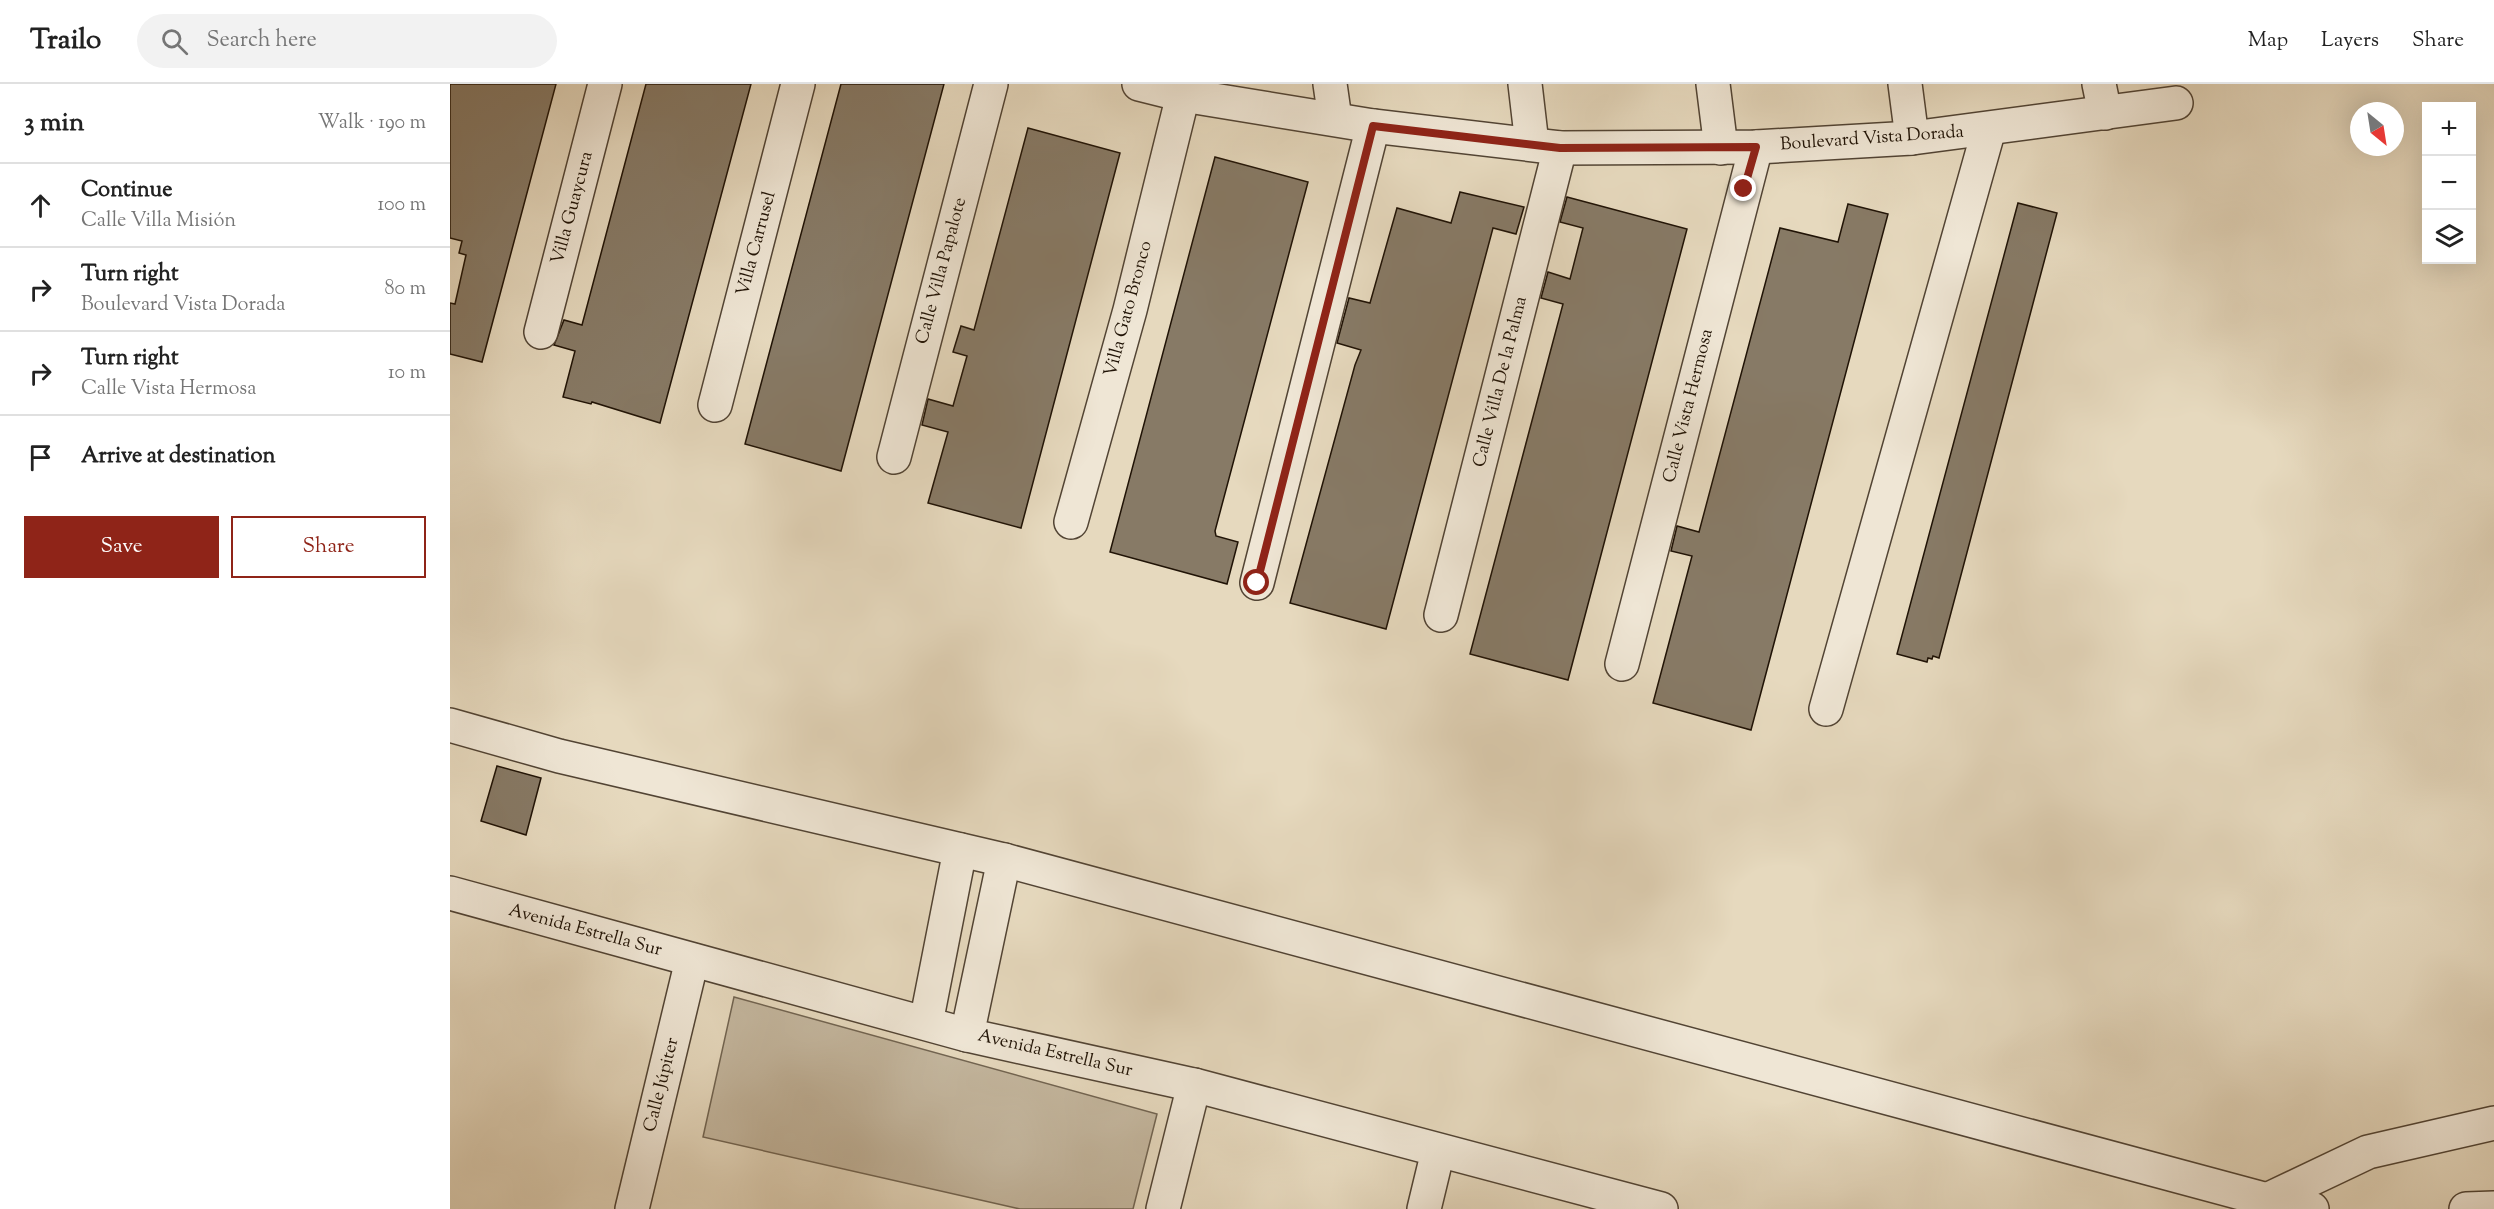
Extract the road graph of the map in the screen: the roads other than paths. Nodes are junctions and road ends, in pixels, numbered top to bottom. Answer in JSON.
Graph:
{"nodes":[{"id":1,"x":605,"y":84,"type":"edge"},
{"id":2,"x":798,"y":84,"type":"edge"},
{"id":3,"x":991,"y":84,"type":"edge"},
{"id":4,"x":1330,"y":84,"type":"edge"},
{"id":5,"x":1525,"y":84,"type":"edge"},
{"id":6,"x":1713,"y":84,"type":"edge"},
{"id":7,"x":1905,"y":84,"type":"edge"},
{"id":8,"x":1142,"y":85,"type":"edge"},
{"id":9,"x":1183,"y":95,"type":"junction"},
{"id":10,"x":2102,"y":98,"type":"edge"},
{"id":11,"x":2176,"y":103,"type":"dead end"},
{"id":12,"x":1335,"y":119,"type":"junction"},
{"id":13,"x":1373,"y":126,"type":"junction"},
{"id":14,"x":1989,"y":129,"type":"junction"},
{"id":15,"x":1912,"y":138,"type":"junction"},
{"id":16,"x":1546,"y":146,"type":"junction"},
{"id":17,"x":1756,"y":147,"type":"junction"},
{"id":18,"x":1721,"y":148,"type":"junction"},
{"id":19,"x":541,"y":332,"type":"dead end"},
{"id":20,"x":715,"y":405,"type":"dead end"},
{"id":21,"x":894,"y":457,"type":"dead end"},
{"id":22,"x":1071,"y":522,"type":"dead end"},
{"id":23,"x":1257,"y":583,"type":"dead end"},
{"id":24,"x":1441,"y":615,"type":"dead end"},
{"id":25,"x":1622,"y":664,"type":"dead end"},
{"id":26,"x":1826,"y":709,"type":"dead end"},
{"id":27,"x":450,"y":725,"type":"edge"},
{"id":28,"x":960,"y":850,"type":"junction"},
{"id":29,"x":1004,"y":860,"type":"junction"},
{"id":30,"x":450,"y":896,"type":"edge"},
{"id":31,"x":692,"y":960,"type":"junction"},
{"id":32,"x":926,"y":1023,"type":"junction"},
{"id":33,"x":967,"y":1035,"type":"junction"},
{"id":34,"x":1194,"y":1085,"type":"junction"},
{"id":35,"x":2494,"y":1123,"type":"edge"},
{"id":36,"x":1438,"y":1151,"type":"junction"},
{"id":37,"x":2267,"y":1200,"type":"junction"},
{"id":38,"x":2494,"y":1208,"type":"edge"},
{"id":39,"x":633,"y":1209,"type":"edge"},
{"id":40,"x":1162,"y":1209,"type":"edge"},
{"id":41,"x":1425,"y":1209,"type":"edge"},
{"id":42,"x":1660,"y":1209,"type":"edge"},
{"id":43,"x":2313,"y":1209,"type":"edge"},
{"id":44,"x":2466,"y":1209,"type":"edge"}],
"edges":[{"from":1,"to":19,"type":"street","name":"Villa Guaycura"},
{"from":2,"to":20,"type":"street","name":"Villa Carrusel"},
{"from":3,"to":21,"type":"street","name":"Calle Villa Papalote"},
{"from":4,"to":12,"type":"street"},
{"from":5,"to":16,"type":"street"},
{"from":6,"to":18,"type":"street"},
{"from":7,"to":15,"type":"street"},
{"from":8,"to":9,"type":"street","name":"Boulevard Vista Dorada"},
{"from":9,"to":12,"type":"street","name":"Boulevard Vista Dorada"},
{"from":9,"to":22,"type":"street","name":"Villa Gato Bronco"},
{"from":10,"to":11,"type":"street","name":"Boulevard Vista Dorada"},
{"from":10,"to":14,"type":"street","name":"Boulevard Vista Dorada"},
{"from":12,"to":13,"type":"street","name":"Boulevard Vista Dorada"},
{"from":13,"to":16,"type":"street","name":"Boulevard Vista Dorada"},
{"from":13,"to":23,"type":"street"},
{"from":14,"to":15,"type":"street","name":"Boulevard Vista Dorada"},
{"from":14,"to":26,"type":"street"},
{"from":15,"to":17,"type":"street","name":"Boulevard Vista Dorada"},
{"from":16,"to":18,"type":"street","name":"Boulevard Vista Dorada"},
{"from":16,"to":24,"type":"street","name":"Calle Villa De la Palma"},
{"from":17,"to":18,"type":"street","name":"Boulevard Vista Dorada"},
{"from":17,"to":25,"type":"street","name":"Calle Vista Hermosa"},
{"from":27,"to":28,"type":"street"},
{"from":28,"to":29,"type":"street"},
{"from":28,"to":32,"type":"street"},
{"from":29,"to":33,"type":"street"},
{"from":29,"to":37,"type":"street"},
{"from":30,"to":31,"type":"street","name":"Avenida Estrella Sur"},
{"from":31,"to":32,"type":"street","name":"Avenida Estrella Sur"},
{"from":31,"to":39,"type":"street","name":"Calle Júpiter"},
{"from":32,"to":33,"type":"street","name":"Avenida Estrella Sur"},
{"from":33,"to":34,"type":"street","name":"Avenida Estrella Sur"},
{"from":34,"to":36,"type":"street","name":"Avenida Estrella Sur"},
{"from":34,"to":40,"type":"street"},
{"from":35,"to":37,"type":"street"},
{"from":36,"to":41,"type":"street"},
{"from":36,"to":42,"type":"street","name":"Avenida Estrella Sur"},
{"from":37,"to":43,"type":"street"},
{"from":38,"to":44,"type":"street"}]}
